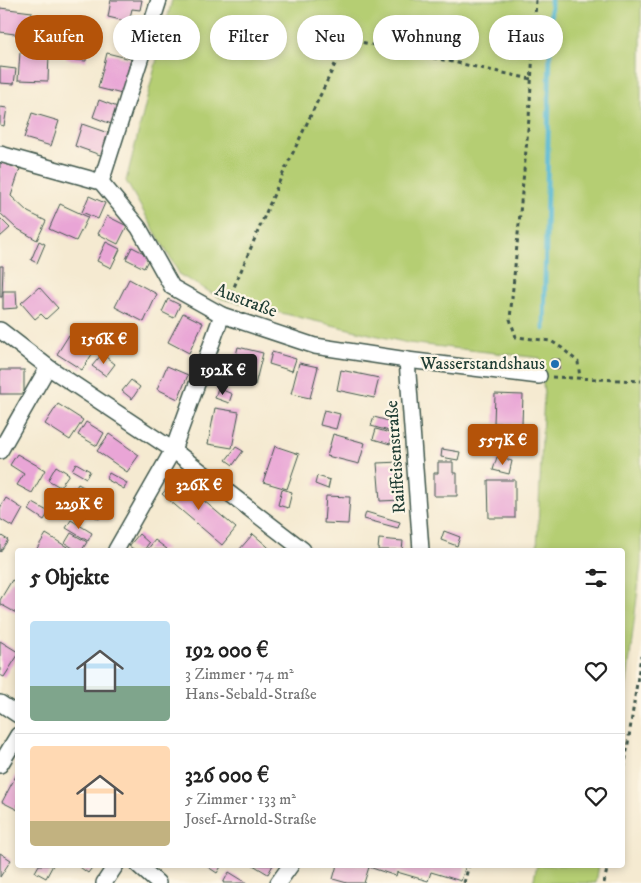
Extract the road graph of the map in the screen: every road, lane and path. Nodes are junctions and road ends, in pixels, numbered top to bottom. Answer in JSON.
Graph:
{"nodes":[{"id":1,"x":159,"y":0,"type":"edge"},
{"id":2,"x":536,"y":0,"type":"edge"},
{"id":3,"x":531,"y":80,"type":"junction"},
{"id":4,"x":0,"y":154,"type":"edge"},
{"id":5,"x":101,"y":182,"type":"junction"},
{"id":6,"x":222,"y":315,"type":"junction"},
{"id":7,"x":0,"y":330,"type":"edge"},
{"id":8,"x":408,"y":360,"type":"junction"},
{"id":9,"x":48,"y":367,"type":"junction"},
{"id":10,"x":539,"y":376,"type":"joint"},
{"id":11,"x":580,"y":378,"type":"junction"},
{"id":12,"x":641,"y":381,"type":"edge"},
{"id":13,"x":173,"y":450,"type":"junction"},
{"id":14,"x":0,"y":452,"type":"edge"},
{"id":15,"x":117,"y":548,"type":"edge"},
{"id":16,"x":300,"y":548,"type":"edge"},
{"id":17,"x":422,"y":548,"type":"edge"},
{"id":18,"x":641,"y":656,"type":"edge"},
{"id":19,"x":0,"y":703,"type":"edge"},
{"id":20,"x":15,"y":713,"type":"edge"},
{"id":21,"x":15,"y":740,"type":"edge"},
{"id":22,"x":625,"y":764,"type":"edge"},
{"id":23,"x":0,"y":765,"type":"edge"},
{"id":24,"x":114,"y":868,"type":"edge"},
{"id":25,"x":141,"y":868,"type":"edge"},
{"id":26,"x":289,"y":868,"type":"edge"},
{"id":27,"x":468,"y":868,"type":"edge"},
{"id":28,"x":607,"y":868,"type":"edge"},
{"id":29,"x":104,"y":883,"type":"edge"},
{"id":30,"x":158,"y":883,"type":"edge"},
{"id":31,"x":278,"y":883,"type":"edge"},
{"id":32,"x":464,"y":883,"type":"edge"},
{"id":33,"x":604,"y":883,"type":"edge"}],
"edges":[{"from":1,"to":5,"type":"street"},
{"from":2,"to":3,"type":"path"},
{"from":3,"to":6,"type":"path"},
{"from":3,"to":11,"type":"path"},
{"from":4,"to":5,"type":"street"},
{"from":5,"to":6,"type":"street","name":"Austraße"},
{"from":6,"to":8,"type":"street","name":"Austraße"},
{"from":6,"to":13,"type":"street"},
{"from":7,"to":9,"type":"street"},
{"from":8,"to":10,"type":"street","name":"Austraße"},
{"from":8,"to":17,"type":"street","name":"Raiffeisenstraße"},
{"from":9,"to":13,"type":"street"},
{"from":9,"to":14,"type":"street"},
{"from":10,"to":11,"type":"path"},
{"from":11,"to":12,"type":"path"},
{"from":13,"to":15,"type":"street"},
{"from":13,"to":16,"type":"street"},
{"from":18,"to":22,"type":"path"},
{"from":19,"to":20,"type":"street"},
{"from":21,"to":23,"type":"street"},
{"from":24,"to":29,"type":"street"},
{"from":25,"to":30,"type":"street"},
{"from":26,"to":31,"type":"street"},
{"from":27,"to":32,"type":"path"},
{"from":28,"to":33,"type":"path"}]}
